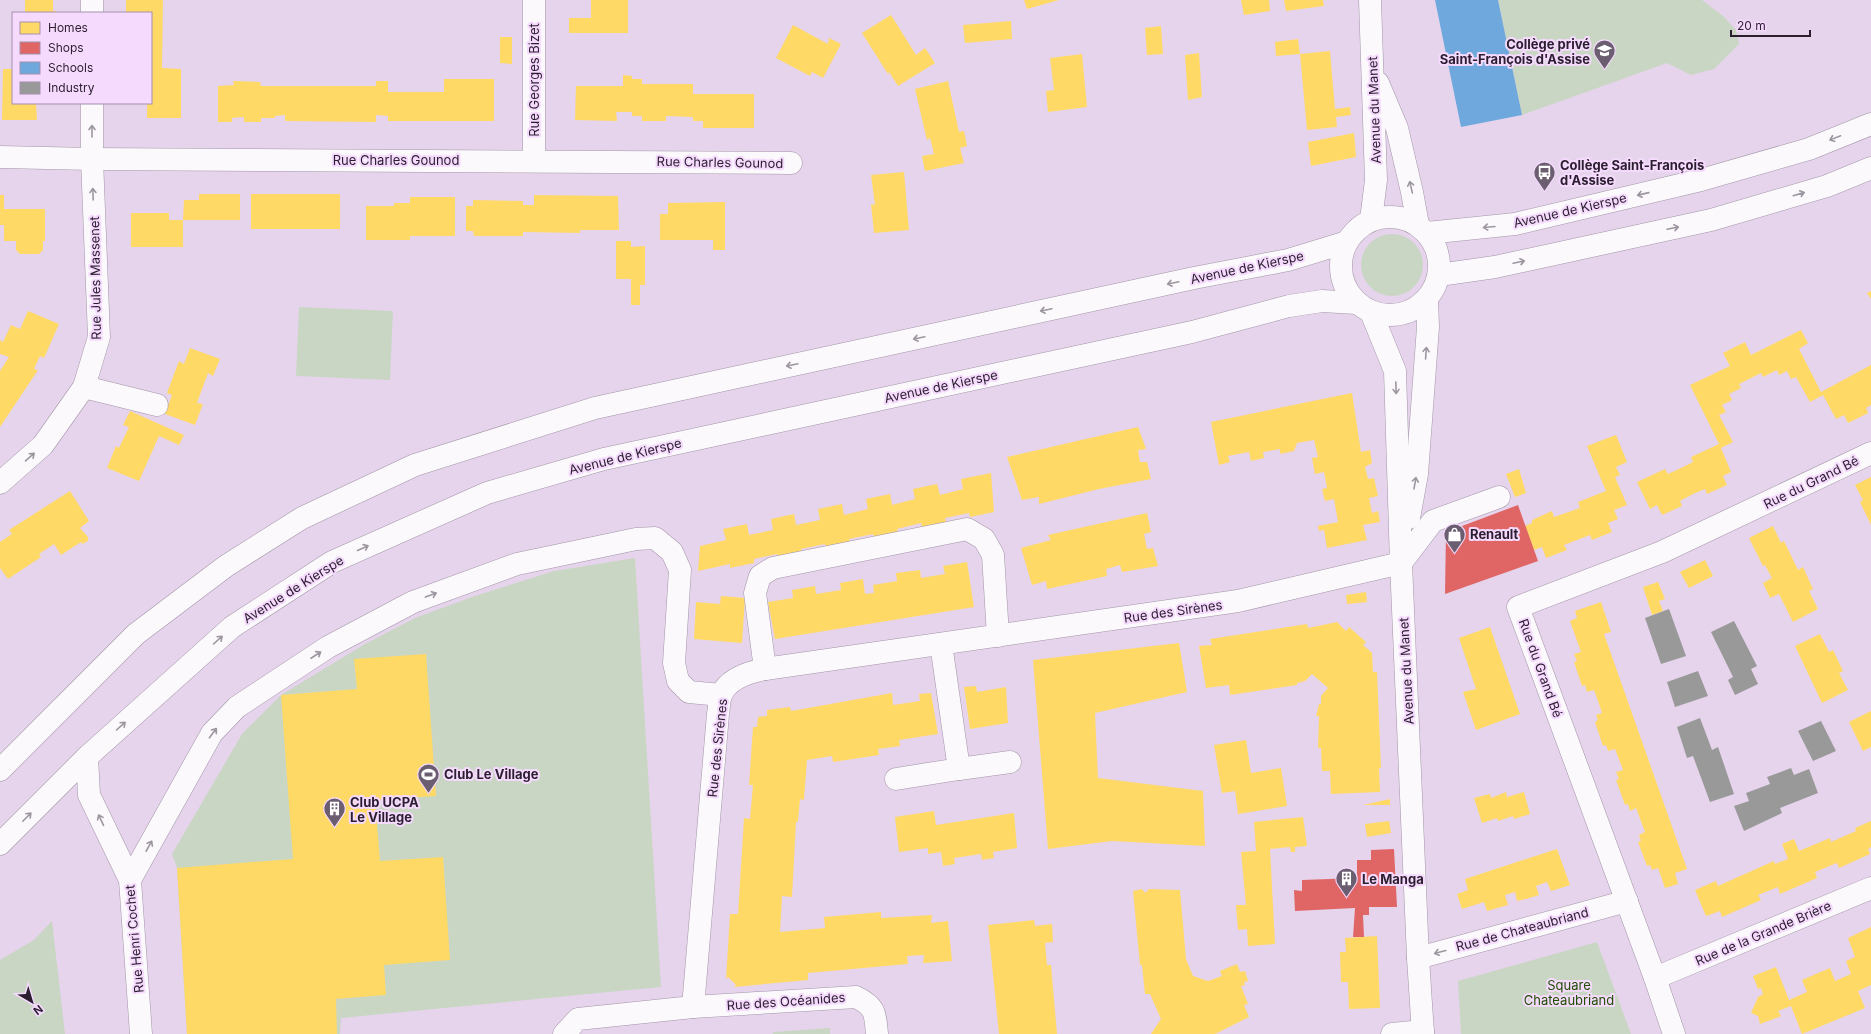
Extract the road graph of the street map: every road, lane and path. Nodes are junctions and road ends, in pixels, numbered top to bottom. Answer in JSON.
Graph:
{"nodes":[{"id":1,"x":92,"y":0,"type":"edge"},
{"id":2,"x":534,"y":0,"type":"edge"},
{"id":3,"x":1370,"y":0,"type":"edge"},
{"id":4,"x":92,"y":12,"type":"edge"},
{"id":5,"x":1373,"y":69,"type":"junction"},
{"id":6,"x":92,"y":104,"type":"edge"},
{"id":7,"x":1871,"y":124,"type":"edge"},
{"id":8,"x":0,"y":156,"type":"edge"},
{"id":9,"x":92,"y":159,"type":"junction"},
{"id":10,"x":534,"y":160,"type":"junction"},
{"id":11,"x":791,"y":163,"type":"dead end"},
{"id":12,"x":1871,"y":168,"type":"edge"},
{"id":13,"x":1371,"y":220,"type":"junction"},
{"id":14,"x":1422,"y":229,"type":"junction"},
{"id":15,"x":1347,"y":242,"type":"junction"},
{"id":16,"x":1439,"y":275,"type":"junction"},
{"id":17,"x":1427,"y":300,"type":"junction"},
{"id":18,"x":1364,"y":308,"type":"junction"},
{"id":19,"x":84,"y":387,"type":"junction"},
{"id":20,"x":157,"y":405,"type":"dead end"},
{"id":21,"x":1871,"y":453,"type":"edge"},
{"id":22,"x":0,"y":483,"type":"edge"},
{"id":23,"x":1499,"y":497,"type":"dead end"},
{"id":24,"x":1401,"y":563,"type":"junction"},
{"id":25,"x":998,"y":636,"type":"junction"},
{"id":26,"x":941,"y":644,"type":"junction"},
{"id":27,"x":765,"y":669,"type":"junction"},
{"id":28,"x":721,"y":695,"type":"junction"},
{"id":29,"x":87,"y":757,"type":"junction"},
{"id":30,"x":1010,"y":762,"type":"dead end"},
{"id":31,"x":959,"y":769,"type":"junction"},
{"id":32,"x":0,"y":770,"type":"edge"},
{"id":33,"x":896,"y":779,"type":"dead end"},
{"id":34,"x":0,"y":844,"type":"edge"},
{"id":35,"x":130,"y":880,"type":"junction"},
{"id":36,"x":1871,"y":888,"type":"edge"},
{"id":37,"x":1627,"y":901,"type":"junction"},
{"id":38,"x":1418,"y":958,"type":"junction"},
{"id":39,"x":1656,"y":978,"type":"junction"},
{"id":40,"x":693,"y":1007,"type":"junction"},
{"id":41,"x":1423,"y":1033,"type":"edge"},
{"id":42,"x":141,"y":1034,"type":"edge"},
{"id":43,"x":564,"y":1034,"type":"edge"},
{"id":44,"x":877,"y":1034,"type":"edge"},
{"id":45,"x":1392,"y":1034,"type":"edge"},
{"id":46,"x":1674,"y":1034,"type":"edge"}],
"edges":[{"from":1,"to":4,"type":"street"},
{"from":2,"to":10,"type":"street","name":"Rue Georges Bizet"},
{"from":3,"to":5,"type":"street","name":"Avenue du Manet"},
{"from":5,"to":13,"type":"street","name":"Avenue du Manet"},
{"from":14,"to":5,"type":"street","one_way":true},
{"from":9,"to":6,"type":"street","one_way":true},
{"from":7,"to":14,"type":"street","name":"Avenue de Kierspe","one_way":true},
{"from":8,"to":9,"type":"street","name":"Rue Charles Gounod"},
{"from":9,"to":10,"type":"street","name":"Rue Charles Gounod"},
{"from":19,"to":9,"type":"street","name":"Rue Jules Massenet","one_way":true},
{"from":10,"to":11,"type":"street","name":"Rue Charles Gounod"},
{"from":16,"to":12,"type":"street","one_way":true},
{"from":13,"to":14,"type":"street"},
{"from":13,"to":15,"type":"street"},
{"from":14,"to":16,"type":"street"},
{"from":15,"to":18,"type":"street"},
{"from":15,"to":32,"type":"street","name":"Avenue de Kierspe","one_way":true},
{"from":16,"to":17,"type":"street"},
{"from":17,"to":18,"type":"street"},
{"from":24,"to":17,"type":"street","one_way":true},
{"from":18,"to":24,"type":"street","name":"Avenue du Manet","one_way":true},
{"from":29,"to":18,"type":"street","name":"Avenue de Kierspe","one_way":true},
{"from":19,"to":20,"type":"street"},
{"from":22,"to":19,"type":"street","name":"Rue Jules Massenet","one_way":true},
{"from":21,"to":37,"type":"street","name":"Rue du Grand Bé"},
{"from":23,"to":24,"type":"street"},
{"from":24,"to":25,"type":"street","name":"Rue des Sirènes"},
{"from":24,"to":38,"type":"street","name":"Avenue du Manet"},
{"from":25,"to":26,"type":"street","name":"Rue des Sirènes"},
{"from":25,"to":27,"type":"street"},
{"from":26,"to":27,"type":"street","name":"Rue des Sirènes"},
{"from":26,"to":31,"type":"street"},
{"from":27,"to":28,"type":"street","name":"Rue des Sirènes"},
{"from":35,"to":28,"type":"street","one_way":true},
{"from":28,"to":40,"type":"street","name":"Rue des Sirènes"},
{"from":34,"to":29,"type":"street","name":"Avenue de Kierspe","one_way":true},
{"from":35,"to":29,"type":"street","name":"Rue Henri Cochet","one_way":true},
{"from":30,"to":31,"type":"street"},
{"from":31,"to":33,"type":"street"},
{"from":35,"to":42,"type":"street","name":"Rue Henri Cochet"},
{"from":36,"to":39,"type":"street","name":"Rue de la Grande Brière"},
{"from":37,"to":38,"type":"street","name":"Rue de Chateaubriand","one_way":true},
{"from":37,"to":39,"type":"street","name":"Rue du Grand Bé"},
{"from":38,"to":41,"type":"street","name":"Avenue du Manet"},
{"from":39,"to":46,"type":"street"},
{"from":40,"to":43,"type":"street","name":"Rue des Océanides"},
{"from":40,"to":44,"type":"street","name":"Rue des Océanides"},
{"from":41,"to":45,"type":"street"}]}
